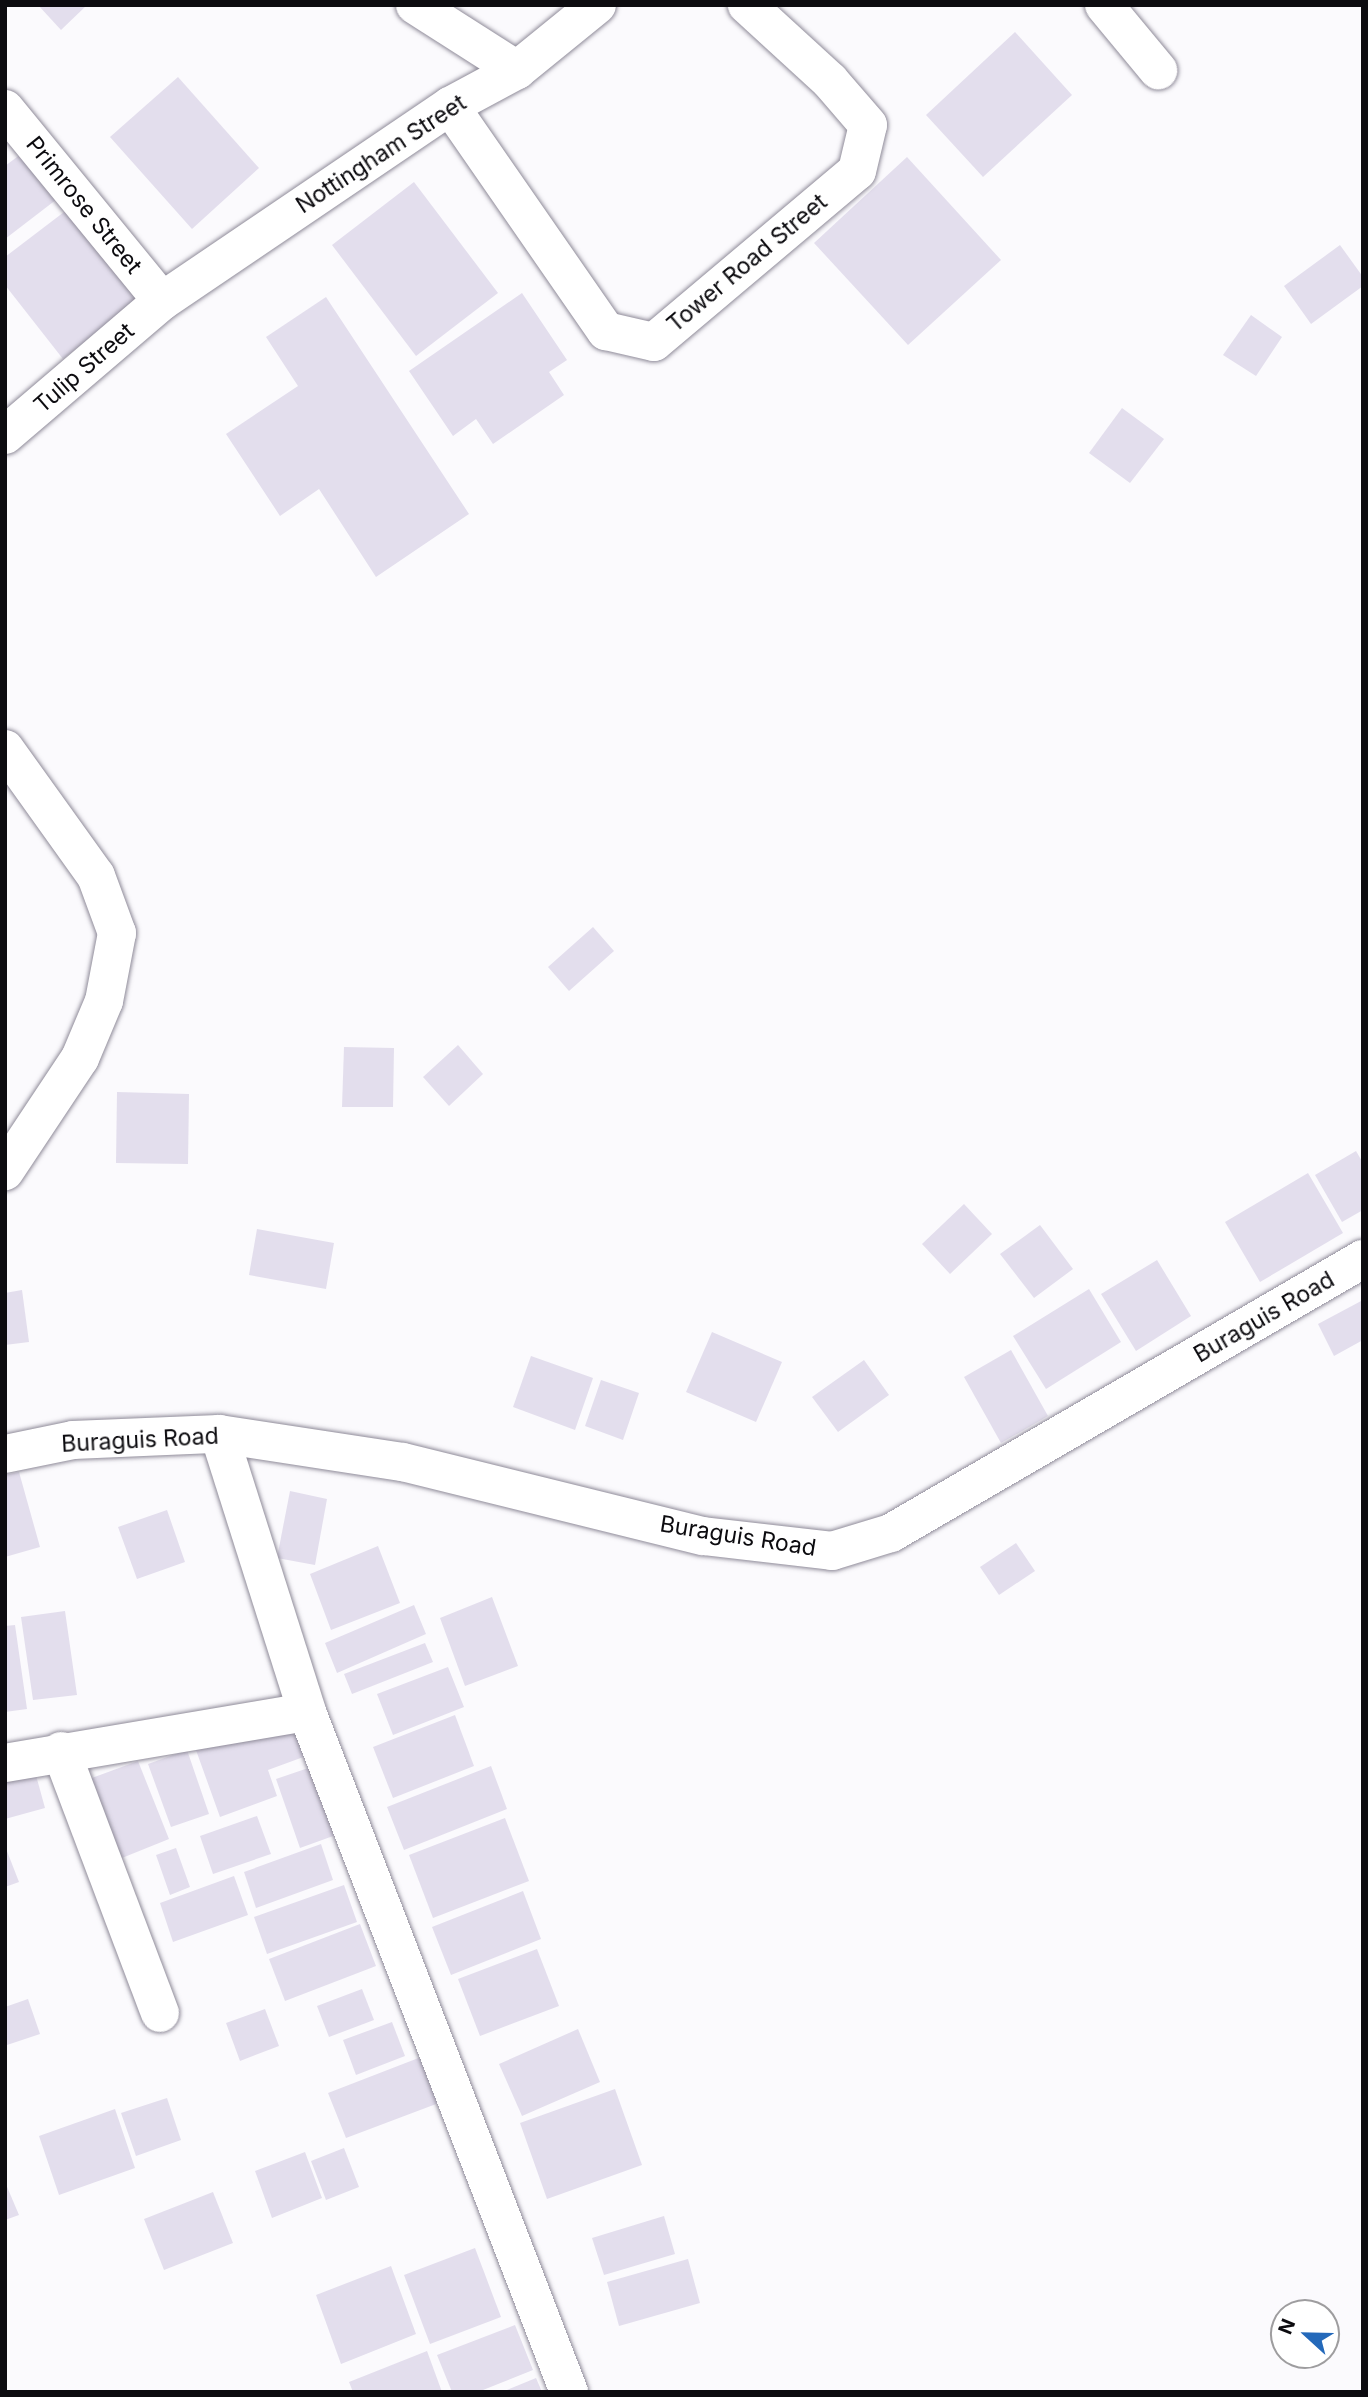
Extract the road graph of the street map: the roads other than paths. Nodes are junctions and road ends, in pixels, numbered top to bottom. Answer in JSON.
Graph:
{"nodes":[{"id":1,"x":415,"y":5,"type":"edge"},
{"id":2,"x":597,"y":5,"type":"edge"},
{"id":3,"x":747,"y":5,"type":"edge"},
{"id":4,"x":1104,"y":5,"type":"edge"},
{"id":5,"x":517,"y":70,"type":"junction"},
{"id":6,"x":1158,"y":71,"type":"dead end"},
{"id":7,"x":450,"y":106,"type":"junction"},
{"id":8,"x":12,"y":131,"type":"edge"},
{"id":9,"x":162,"y":302,"type":"junction"},
{"id":10,"x":5,"y":435,"type":"edge"},
{"id":11,"x":5,"y":749,"type":"edge"},
{"id":12,"x":5,"y":1171,"type":"edge"},
{"id":13,"x":1363,"y":1259,"type":"edge"},
{"id":14,"x":219,"y":1434,"type":"junction"},
{"id":15,"x":5,"y":1454,"type":"edge"},
{"id":16,"x":307,"y":1712,"type":"junction"},
{"id":17,"x":61,"y":1751,"type":"junction"},
{"id":18,"x":5,"y":1763,"type":"edge"},
{"id":19,"x":160,"y":2013,"type":"dead end"},
{"id":20,"x":569,"y":2392,"type":"edge"}],
"edges":[{"from":1,"to":5,"type":"street"},
{"from":2,"to":5,"type":"street","name":"Nottingham Street"},
{"from":3,"to":7,"type":"street","name":"Tower Road Street"},
{"from":4,"to":6,"type":"street"},
{"from":5,"to":7,"type":"street","name":"Nottingham Street"},
{"from":7,"to":9,"type":"street","name":"Nottingham Street"},
{"from":8,"to":9,"type":"street","name":"Primrose Street"},
{"from":9,"to":10,"type":"street","name":"Tulip Street"},
{"from":11,"to":12,"type":"street"},
{"from":13,"to":14,"type":"street","name":"Buraguis Road"},
{"from":14,"to":15,"type":"street","name":"Buraguis Road"},
{"from":14,"to":16,"type":"street"},
{"from":16,"to":17,"type":"street"},
{"from":16,"to":20,"type":"street"},
{"from":17,"to":18,"type":"street"},
{"from":17,"to":19,"type":"street"}]}
